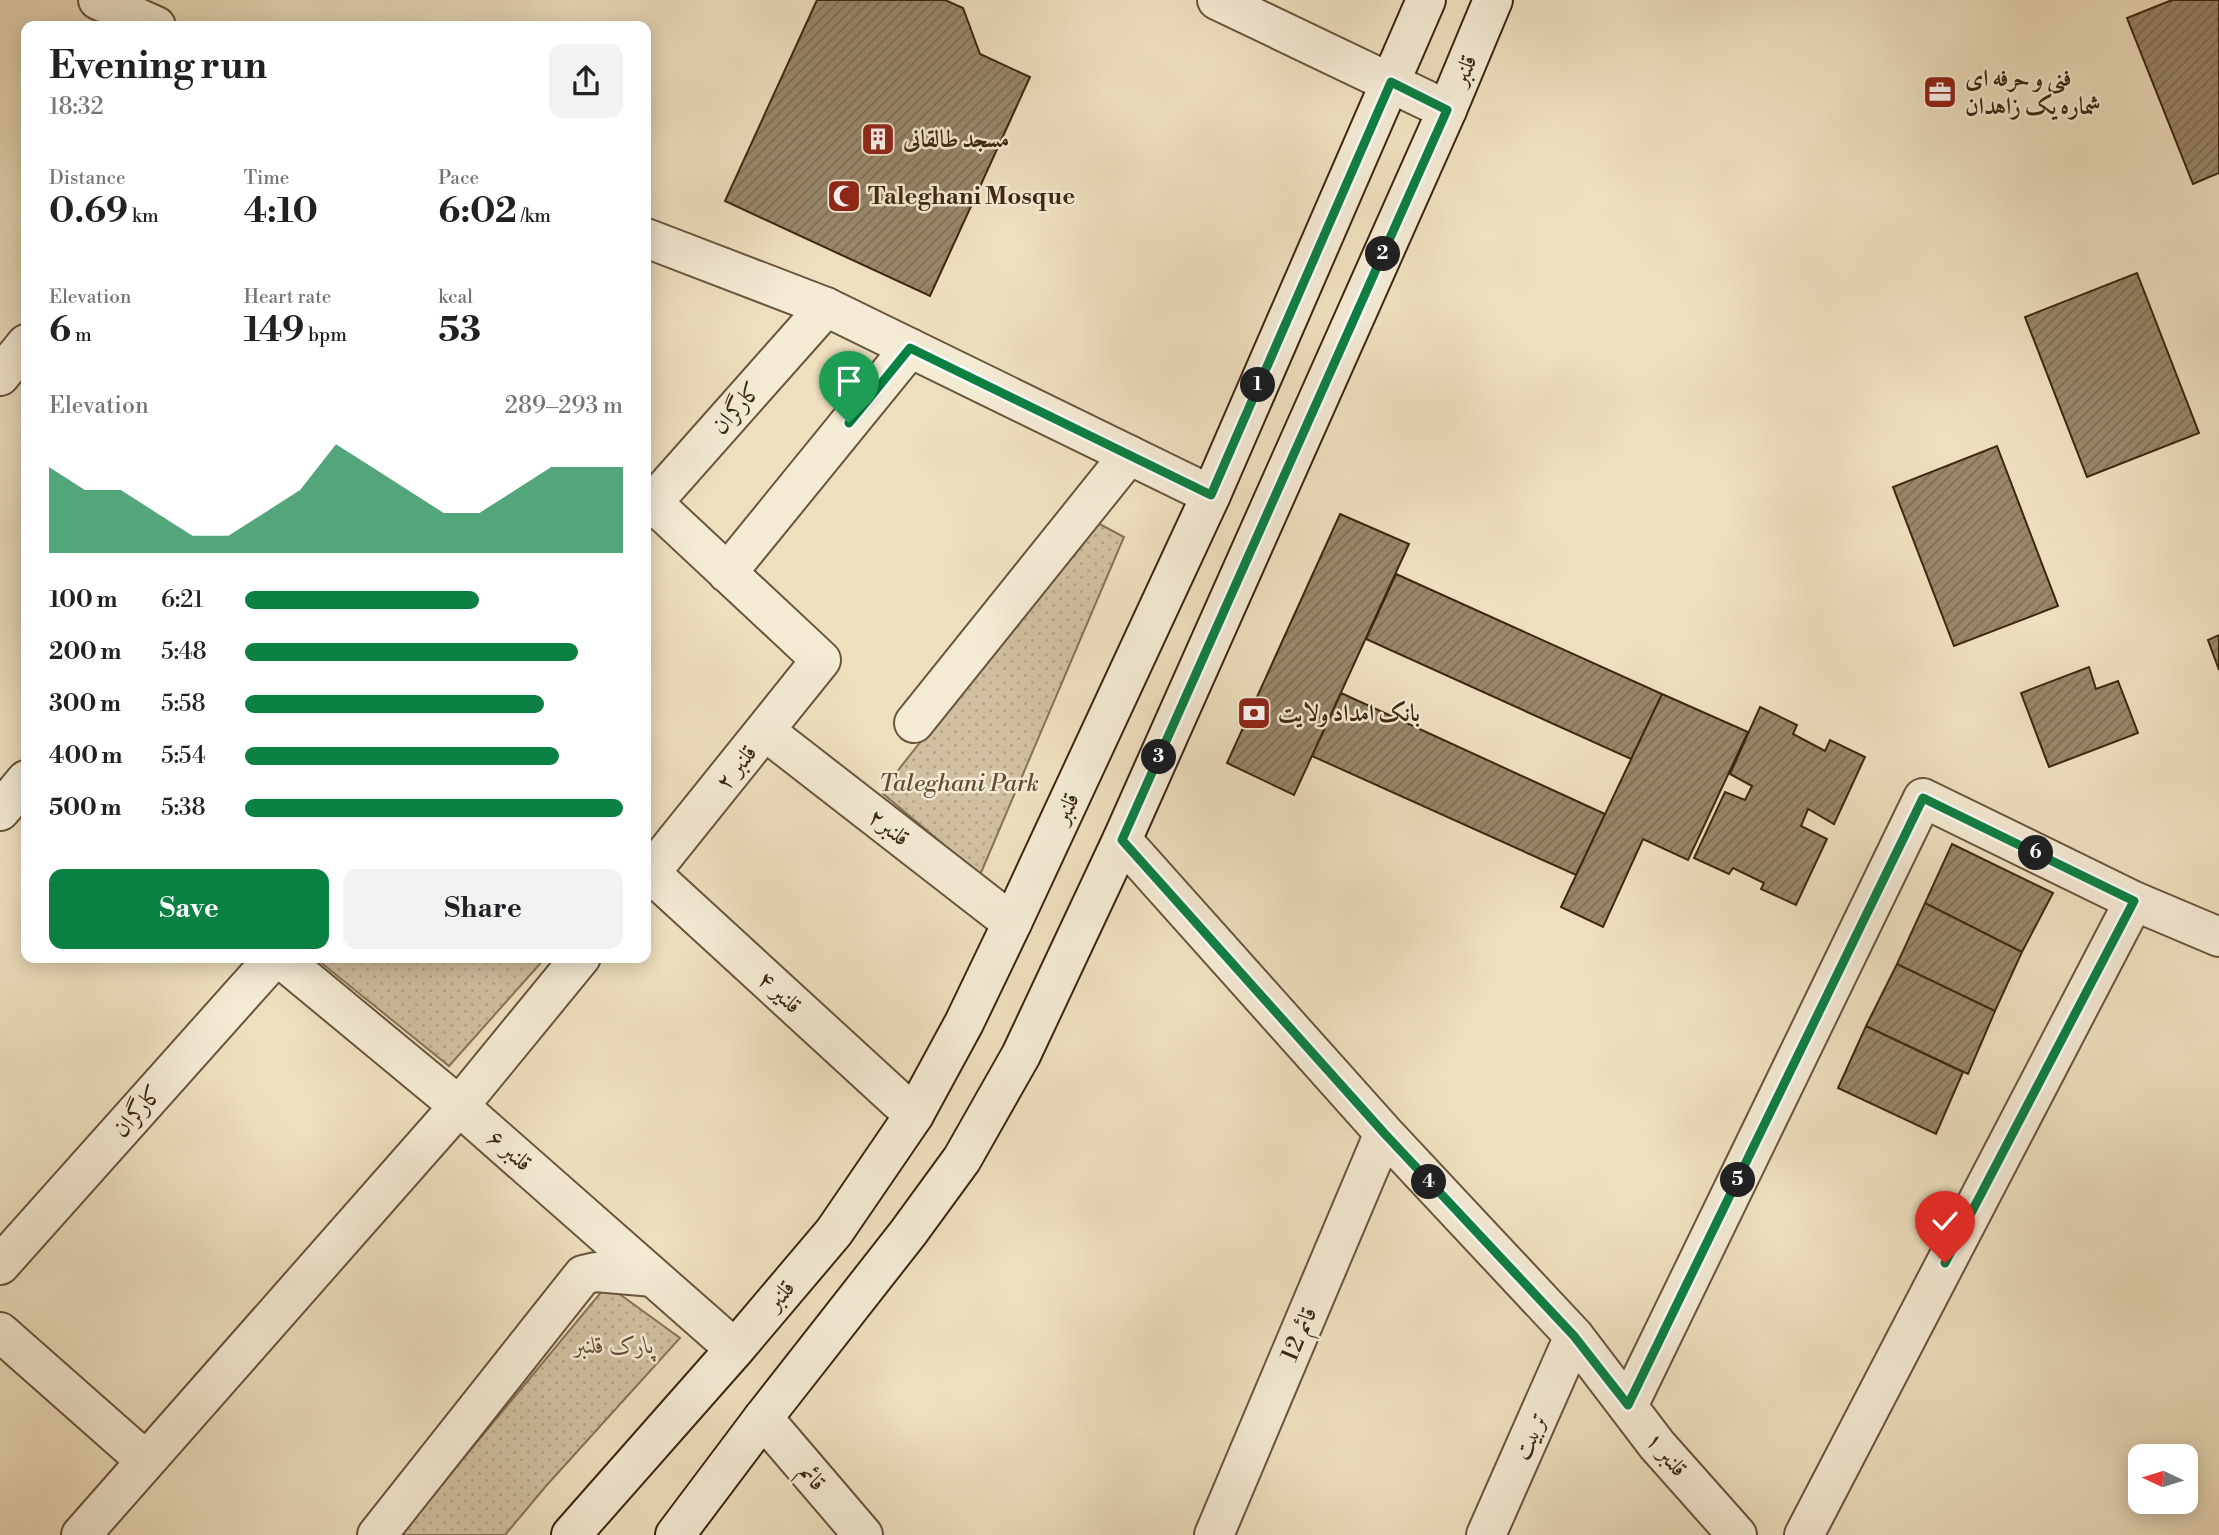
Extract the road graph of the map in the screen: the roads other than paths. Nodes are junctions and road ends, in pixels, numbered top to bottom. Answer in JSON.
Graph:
{"nodes":[{"id":1,"x":98,"y":0,"type":"edge"},
{"id":2,"x":1217,"y":0,"type":"edge"},
{"id":3,"x":1426,"y":0,"type":"edge"},
{"id":4,"x":1493,"y":0,"type":"edge"},
{"id":5,"x":145,"y":21,"type":"edge"},
{"id":6,"x":1391,"y":82,"type":"junction"},
{"id":7,"x":1447,"y":110,"type":"junction"},
{"id":8,"x":651,"y":239,"type":"edge"},
{"id":9,"x":826,"y":307,"type":"junction"},
{"id":10,"x":910,"y":348,"type":"junction"},
{"id":11,"x":21,"y":350,"type":"edge"},
{"id":12,"x":0,"y":376,"type":"edge"},
{"id":13,"x":1129,"y":455,"type":"junction"},
{"id":14,"x":1211,"y":495,"type":"junction"},
{"id":15,"x":651,"y":504,"type":"edge"},
{"id":16,"x":651,"y":508,"type":"edge"},
{"id":17,"x":727,"y":573,"type":"junction"},
{"id":18,"x":914,"y":723,"type":"dead end"},
{"id":19,"x":765,"y":731,"type":"junction"},
{"id":20,"x":21,"y":786,"type":"edge"},
{"id":21,"x":0,"y":811,"type":"edge"},
{"id":22,"x":1122,"y":840,"type":"junction"},
{"id":23,"x":651,"y":868,"type":"edge"},
{"id":24,"x":651,"y":877,"type":"edge"},
{"id":25,"x":2134,"y":901,"type":"junction"},
{"id":26,"x":1012,"y":923,"type":"junction"},
{"id":27,"x":2219,"y":937,"type":"edge"},
{"id":28,"x":272,"y":963,"type":"edge"},
{"id":29,"x":284,"y":963,"type":"edge"},
{"id":30,"x":576,"y":963,"type":"edge"},
{"id":31,"x":459,"y":1106,"type":"junction"},
{"id":32,"x":914,"y":1115,"type":"junction"},
{"id":33,"x":1384,"y":1133,"type":"junction"},
{"id":34,"x":0,"y":1265,"type":"edge"},
{"id":35,"x":653,"y":1277,"type":"junction"},
{"id":36,"x":0,"y":1332,"type":"edge"},
{"id":37,"x":1574,"y":1336,"type":"junction"},
{"id":38,"x":735,"y":1349,"type":"junction"},
{"id":39,"x":1628,"y":1405,"type":"junction"},
{"id":40,"x":763,"y":1418,"type":"junction"},
{"id":41,"x":146,"y":1461,"type":"junction"},
{"id":42,"x":81,"y":1535,"type":"edge"},
{"id":43,"x":377,"y":1535,"type":"edge"},
{"id":44,"x":571,"y":1535,"type":"edge"},
{"id":45,"x":676,"y":1535,"type":"edge"},
{"id":46,"x":863,"y":1535,"type":"edge"},
{"id":47,"x":1214,"y":1535,"type":"edge"},
{"id":48,"x":1486,"y":1535,"type":"edge"},
{"id":49,"x":1737,"y":1535,"type":"edge"},
{"id":50,"x":1804,"y":1535,"type":"edge"}],
"edges":[{"from":1,"to":5,"type":"street"},
{"from":2,"to":6,"type":"street"},
{"from":3,"to":6,"type":"street","name":"قلنبر"},
{"from":4,"to":7,"type":"street","name":"قلنبر"},
{"from":6,"to":7,"type":"street"},
{"from":6,"to":14,"type":"street","name":"قلنبر"},
{"from":7,"to":22,"type":"street","name":"قلنبر"},
{"from":8,"to":9,"type":"street"},
{"from":9,"to":10,"type":"street"},
{"from":9,"to":15,"type":"street","name":"کارگران"},
{"from":10,"to":13,"type":"street"},
{"from":10,"to":17,"type":"street"},
{"from":11,"to":12,"type":"street"},
{"from":13,"to":14,"type":"street"},
{"from":13,"to":18,"type":"street"},
{"from":14,"to":26,"type":"street","name":"قلنبر"},
{"from":16,"to":17,"type":"street"},
{"from":17,"to":19,"type":"street","name":"قلنبر ۲"},
{"from":19,"to":23,"type":"street","name":"قلنبر ۲"},
{"from":19,"to":26,"type":"street","name":"قلنبر۲"},
{"from":20,"to":21,"type":"street"},
{"from":22,"to":33,"type":"street","name":"قلنبر ۱"},
{"from":22,"to":40,"type":"street","name":"قلنبر"},
{"from":24,"to":32,"type":"street","name":"قلنیر ۴"},
{"from":25,"to":27,"type":"street"},
{"from":25,"to":39,"type":"street"},
{"from":25,"to":50,"type":"street"},
{"from":26,"to":32,"type":"street","name":"قلنبر"},
{"from":28,"to":34,"type":"street","name":"کارگران"},
{"from":29,"to":31,"type":"street","name":"قلنبر ۶"},
{"from":30,"to":31,"type":"street"},
{"from":31,"to":35,"type":"street","name":"قلنبر ۶"},
{"from":31,"to":41,"type":"street"},
{"from":32,"to":38,"type":"street","name":"قلنبر"},
{"from":33,"to":37,"type":"street","name":"قلنبر ۱"},
{"from":33,"to":47,"type":"street","name":"قائم 12"},
{"from":35,"to":38,"type":"street","name":"قلنبر ۶"},
{"from":35,"to":43,"type":"street"},
{"from":36,"to":41,"type":"street"},
{"from":37,"to":39,"type":"street","name":"قلنبر ۱"},
{"from":37,"to":48,"type":"street","name":"تربیت"},
{"from":38,"to":44,"type":"street","name":"قلنبر"},
{"from":39,"to":49,"type":"street","name":"قلنبر ۱"},
{"from":40,"to":45,"type":"street","name":"قلنبر"},
{"from":40,"to":46,"type":"street","name":"قائم"},
{"from":41,"to":42,"type":"street"}]}
